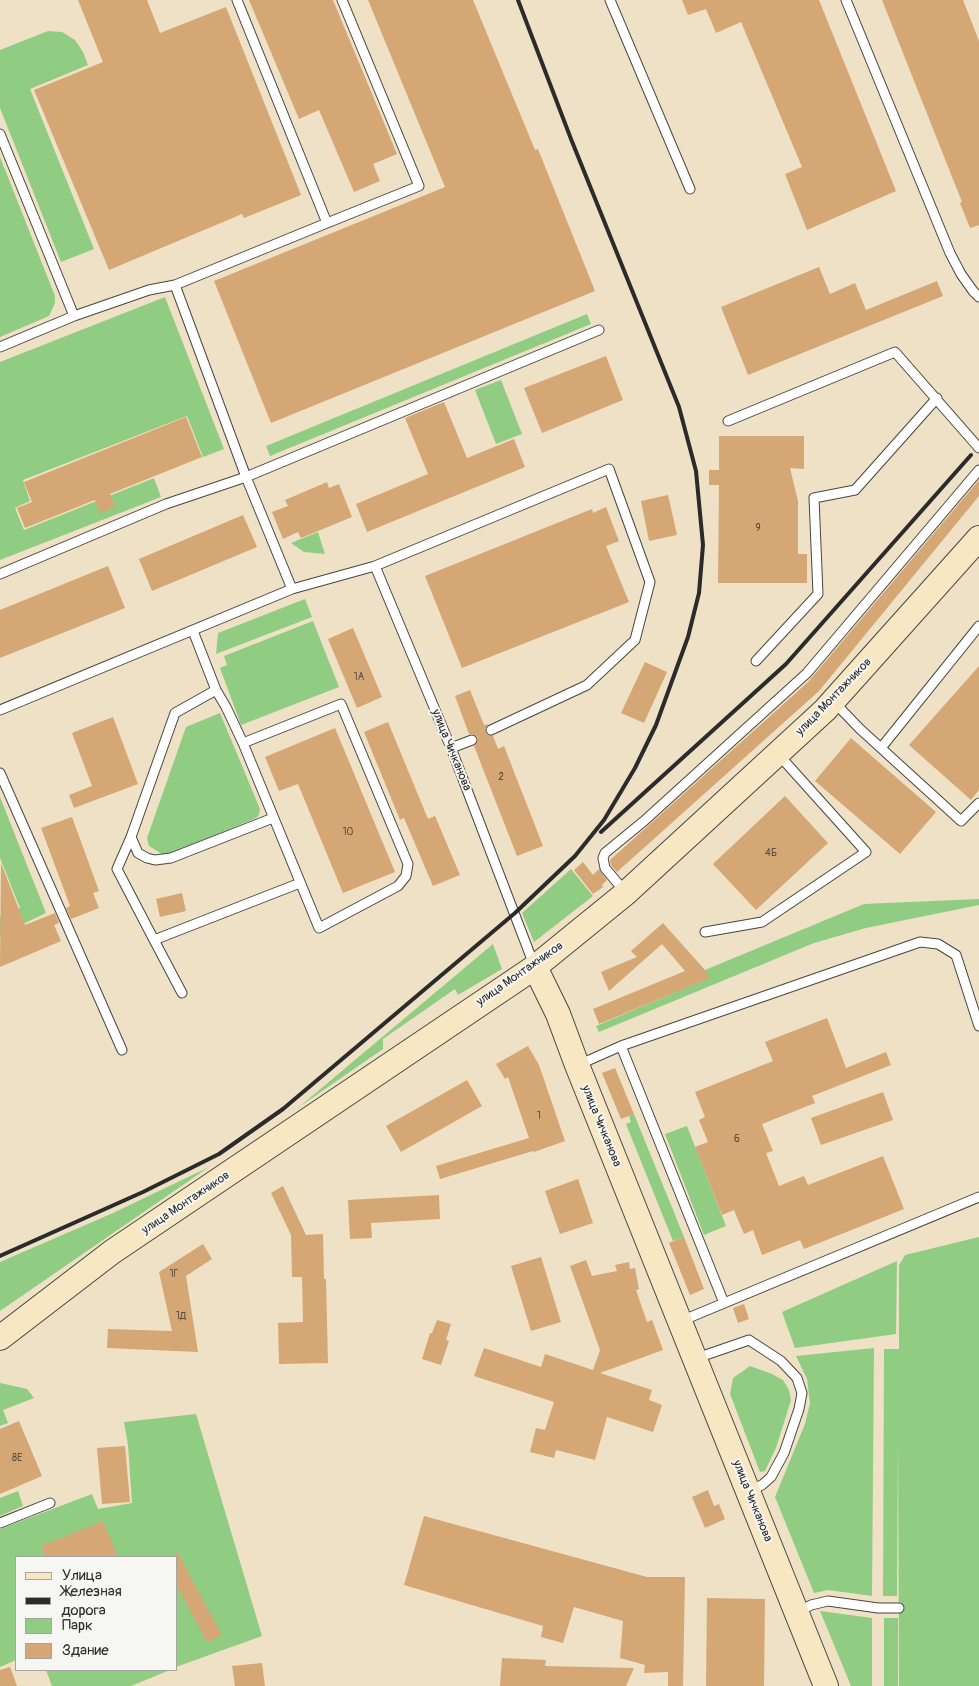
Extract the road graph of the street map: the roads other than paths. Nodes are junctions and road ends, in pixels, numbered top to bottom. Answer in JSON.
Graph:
{"nodes":[{"id":1,"x":237,"y":0,"type":"edge"},
{"id":2,"x":342,"y":0,"type":"edge"},
{"id":3,"x":610,"y":0,"type":"edge"},
{"id":4,"x":846,"y":0,"type":"edge"},
{"id":5,"x":0,"y":134,"type":"edge"},
{"id":6,"x":690,"y":189,"type":"dead end"},
{"id":7,"x":327,"y":223,"type":"junction"},
{"id":8,"x":175,"y":285,"type":"junction"},
{"id":9,"x":979,"y":297,"type":"edge"},
{"id":10,"x":74,"y":316,"type":"junction"},
{"id":11,"x":599,"y":330,"type":"dead end"},
{"id":12,"x":0,"y":346,"type":"edge"},
{"id":13,"x":936,"y":398,"type":"junction"},
{"id":14,"x":728,"y":421,"type":"dead end"},
{"id":15,"x":979,"y":448,"type":"edge"},
{"id":16,"x":979,"y":470,"type":"edge"},
{"id":17,"x":246,"y":477,"type":"junction"},
{"id":18,"x":979,"y":538,"type":"edge"},
{"id":19,"x":376,"y":566,"type":"junction"},
{"id":20,"x":0,"y":574,"type":"edge"},
{"id":21,"x":292,"y":589,"type":"junction"},
{"id":22,"x":979,"y":626,"type":"edge"},
{"id":23,"x":193,"y":631,"type":"junction"},
{"id":24,"x":756,"y":661,"type":"dead end"},
{"id":25,"x":216,"y":690,"type":"junction"},
{"id":26,"x":833,"y":701,"type":"junction"},
{"id":27,"x":0,"y":710,"type":"edge"},
{"id":28,"x":491,"y":730,"type":"dead end"},
{"id":29,"x":472,"y":740,"type":"dead end"},
{"id":30,"x":243,"y":744,"type":"junction"},
{"id":31,"x":451,"y":748,"type":"junction"},
{"id":32,"x":882,"y":748,"type":"junction"},
{"id":33,"x":778,"y":754,"type":"junction"},
{"id":34,"x":0,"y":773,"type":"edge"},
{"id":35,"x":979,"y":803,"type":"edge"},
{"id":36,"x":273,"y":818,"type":"junction"},
{"id":37,"x":131,"y":837,"type":"junction"},
{"id":38,"x":300,"y":883,"type":"junction"},
{"id":39,"x":626,"y":893,"type":"junction"},
{"id":40,"x":705,"y":932,"type":"dead end"},
{"id":41,"x":154,"y":940,"type":"junction"},
{"id":42,"x":535,"y":967,"type":"junction"},
{"id":43,"x":182,"y":993,"type":"dead end"},
{"id":44,"x":979,"y":1026,"type":"edge"},
{"id":45,"x":621,"y":1046,"type":"junction"},
{"id":46,"x":122,"y":1050,"type":"dead end"},
{"id":47,"x":577,"y":1065,"type":"junction"},
{"id":48,"x":979,"y":1198,"type":"edge"},
{"id":49,"x":724,"y":1303,"type":"junction"},
{"id":50,"x":681,"y":1321,"type":"junction"},
{"id":51,"x":0,"y":1338,"type":"edge"},
{"id":52,"x":694,"y":1359,"type":"junction"},
{"id":53,"x":748,"y":1491,"type":"junction"},
{"id":54,"x":50,"y":1503,"type":"dead end"},
{"id":55,"x":0,"y":1523,"type":"edge"},
{"id":56,"x":898,"y":1608,"type":"dead end"},
{"id":57,"x":797,"y":1613,"type":"junction"},
{"id":58,"x":826,"y":1686,"type":"edge"}],
"edges":[{"from":1,"to":7,"type":"lane"},
{"from":2,"to":7,"type":"lane"},
{"from":3,"to":6,"type":"lane"},
{"from":4,"to":9,"type":"lane"},
{"from":5,"to":10,"type":"lane"},
{"from":7,"to":8,"type":"lane"},
{"from":8,"to":10,"type":"lane"},
{"from":8,"to":17,"type":"lane"},
{"from":10,"to":12,"type":"lane"},
{"from":11,"to":17,"type":"lane"},
{"from":13,"to":14,"type":"lane"},
{"from":13,"to":15,"type":"lane"},
{"from":13,"to":24,"type":"lane"},
{"from":16,"to":39,"type":"lane"},
{"from":17,"to":20,"type":"lane"},
{"from":17,"to":21,"type":"lane"},
{"from":18,"to":26,"type":"main road","name":"улица Монтажников"},
{"from":19,"to":21,"type":"lane"},
{"from":19,"to":28,"type":"lane"},
{"from":19,"to":31,"type":"lane","name":"улица Чичканова"},
{"from":21,"to":23,"type":"lane"},
{"from":22,"to":32,"type":"lane"},
{"from":23,"to":25,"type":"lane"},
{"from":23,"to":27,"type":"lane"},
{"from":25,"to":30,"type":"lane"},
{"from":25,"to":37,"type":"lane"},
{"from":26,"to":32,"type":"lane"},
{"from":26,"to":33,"type":"main road","name":"улица Монтажников"},
{"from":29,"to":31,"type":"lane"},
{"from":30,"to":36,"type":"lane"},
{"from":30,"to":38,"type":"lane"},
{"from":31,"to":42,"type":"lane","name":"улица Чичканова"},
{"from":32,"to":35,"type":"lane"},
{"from":33,"to":39,"type":"main road","name":"улица Монтажников"},
{"from":33,"to":40,"type":"lane"},
{"from":34,"to":46,"type":"lane"},
{"from":36,"to":37,"type":"lane"},
{"from":36,"to":38,"type":"lane"},
{"from":37,"to":41,"type":"lane"},
{"from":38,"to":41,"type":"lane"},
{"from":39,"to":42,"type":"main road","name":"улица Монтажников"},
{"from":41,"to":43,"type":"lane"},
{"from":42,"to":47,"type":"main road","name":"улица Чичканова"},
{"from":42,"to":51,"type":"main road","name":"улица Монтажников"},
{"from":44,"to":45,"type":"lane"},
{"from":45,"to":47,"type":"lane"},
{"from":45,"to":49,"type":"lane"},
{"from":47,"to":50,"type":"main road","name":"улица Чичканова"},
{"from":48,"to":49,"type":"lane"},
{"from":49,"to":50,"type":"lane"},
{"from":50,"to":52,"type":"main road","name":"улица Чичканова"},
{"from":52,"to":53,"type":"main road","name":"улица Чичканова"},
{"from":52,"to":53,"type":"lane"},
{"from":53,"to":57,"type":"main road","name":"улица Чичканова"},
{"from":54,"to":55,"type":"lane"},
{"from":56,"to":57,"type":"lane"},
{"from":57,"to":58,"type":"main road","name":"улица Чичканова"}]}
